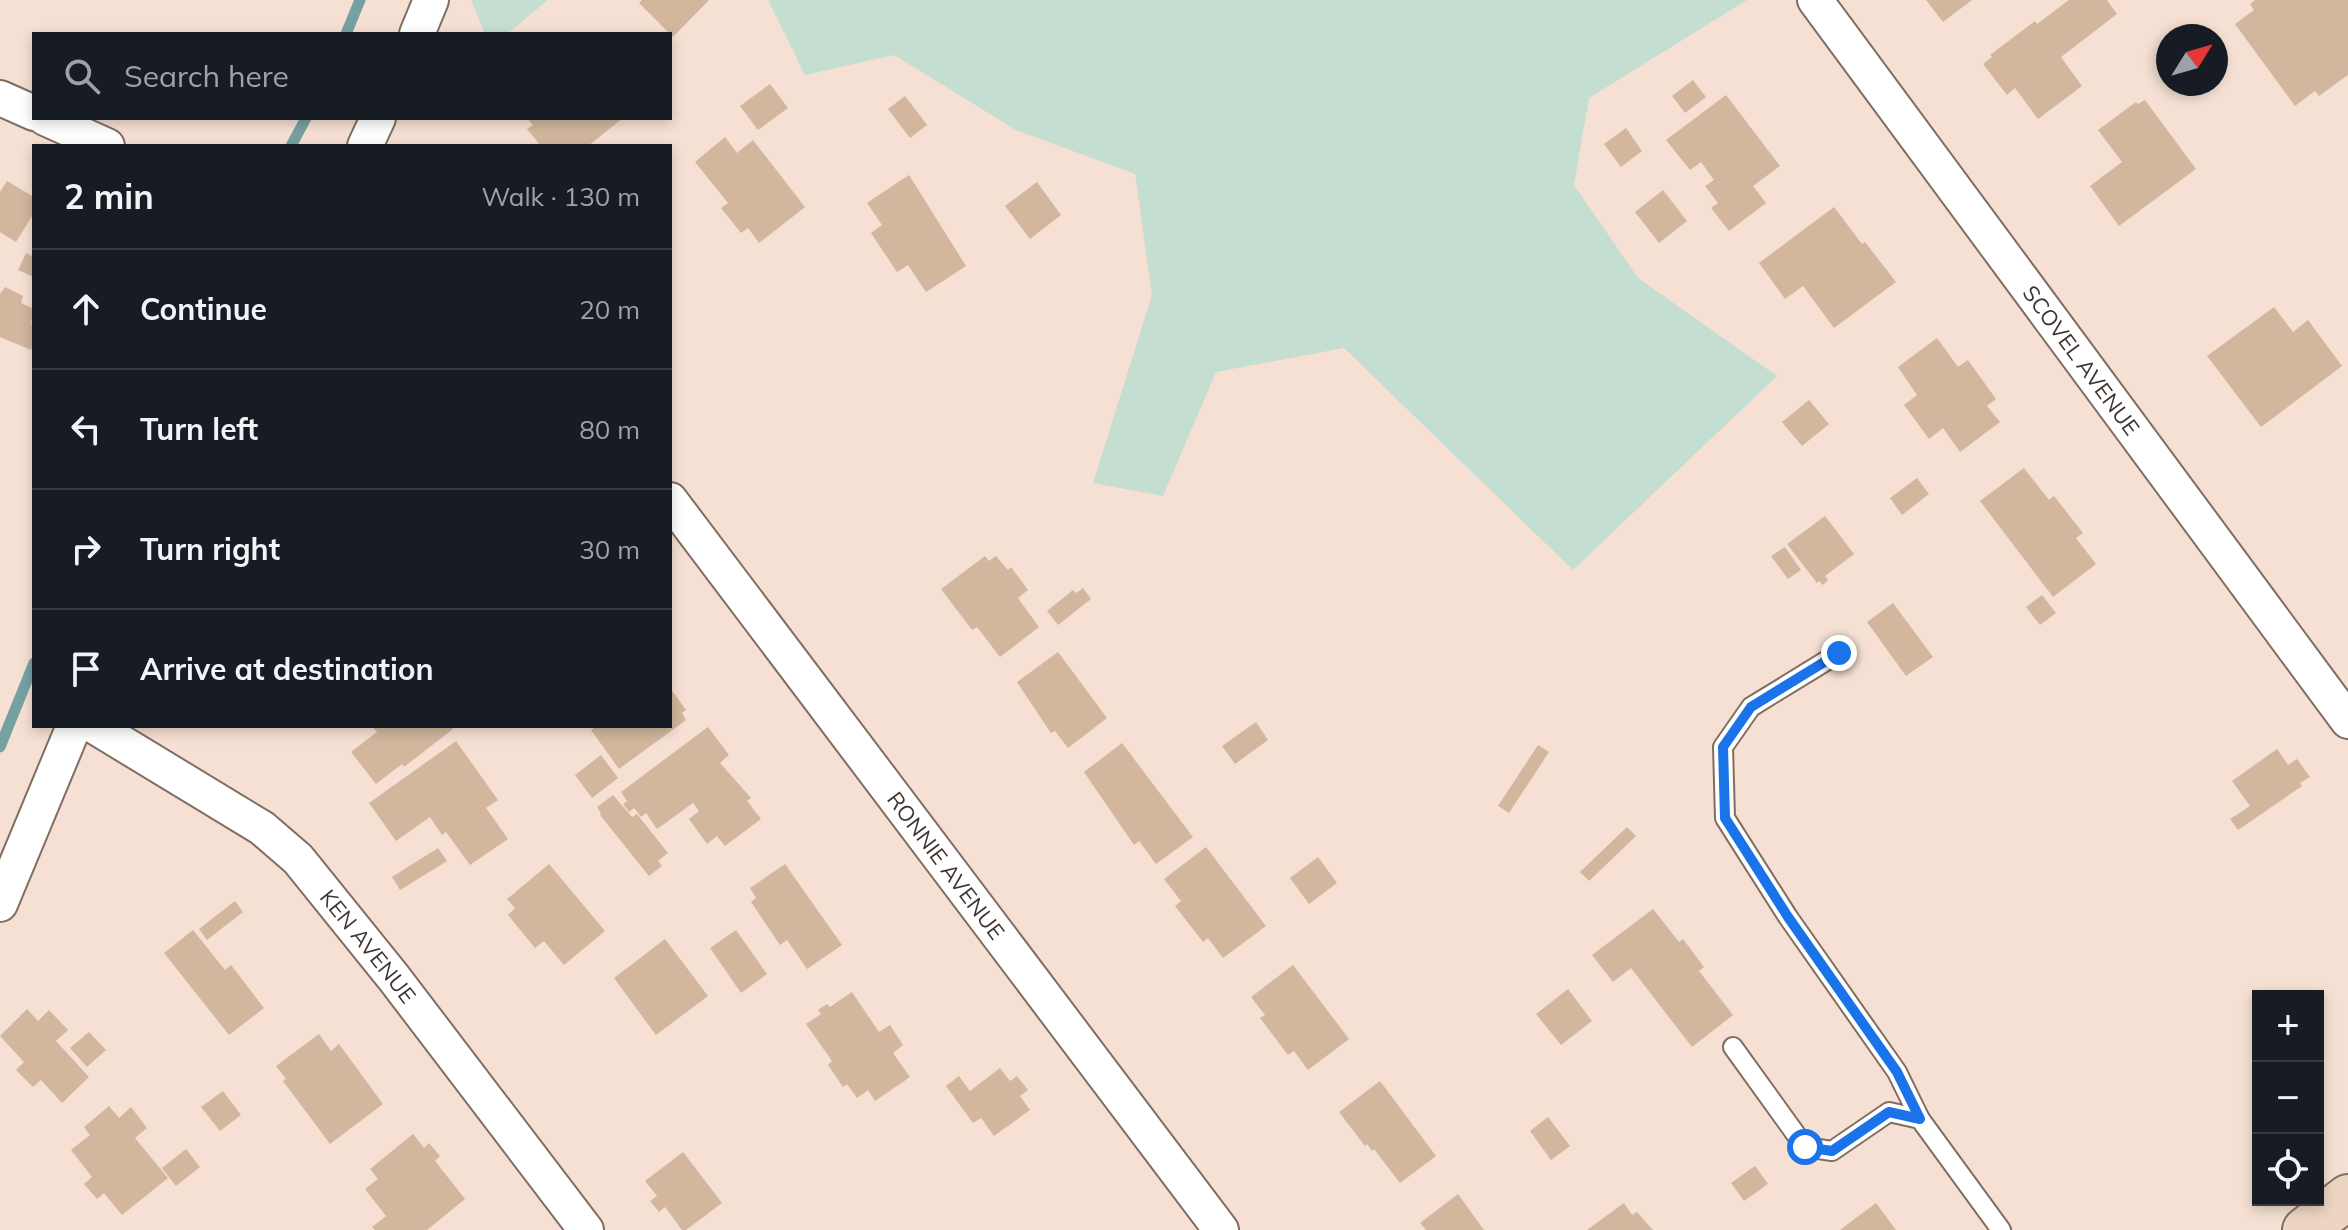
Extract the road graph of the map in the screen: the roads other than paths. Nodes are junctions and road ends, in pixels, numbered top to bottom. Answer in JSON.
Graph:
{"nodes":[{"id":1,"x":431,"y":0,"type":"edge"},
{"id":2,"x":1815,"y":0,"type":"edge"},
{"id":3,"x":418,"y":32,"type":"edge"},
{"id":4,"x":0,"y":98,"type":"edge"},
{"id":5,"x":32,"y":112,"type":"edge"},
{"id":6,"x":49,"y":120,"type":"edge"},
{"id":7,"x":377,"y":120,"type":"edge"},
{"id":8,"x":103,"y":144,"type":"edge"},
{"id":9,"x":366,"y":144,"type":"edge"},
{"id":10,"x":672,"y":503,"type":"edge"},
{"id":11,"x":1839,"y":653,"type":"dead end"},
{"id":12,"x":2348,"y":721,"type":"edge"},
{"id":13,"x":73,"y":728,"type":"edge"},
{"id":14,"x":97,"y":728,"type":"edge"},
{"id":15,"x":0,"y":904,"type":"edge"},
{"id":16,"x":1733,"y":1047,"type":"dead end"},
{"id":17,"x":1920,"y":1119,"type":"junction"},
{"id":18,"x":2348,"y":1197,"type":"edge"},
{"id":19,"x":586,"y":1230,"type":"edge"},
{"id":20,"x":1221,"y":1230,"type":"edge"},
{"id":21,"x":2001,"y":1230,"type":"edge"},
{"id":22,"x":2305,"y":1230,"type":"edge"}],
"edges":[{"from":1,"to":3,"type":"street"},
{"from":2,"to":12,"type":"street","name":"SCOVEL AVENUE"},
{"from":4,"to":5,"type":"street"},
{"from":6,"to":8,"type":"street"},
{"from":7,"to":9,"type":"street"},
{"from":10,"to":20,"type":"street","name":"RONNIE AVENUE"},
{"from":11,"to":17,"type":"lane"},
{"from":13,"to":15,"type":"street"},
{"from":14,"to":19,"type":"street","name":"KEN AVENUE"},
{"from":16,"to":17,"type":"lane"},
{"from":17,"to":21,"type":"lane"},
{"from":18,"to":22,"type":"main road"}]}
